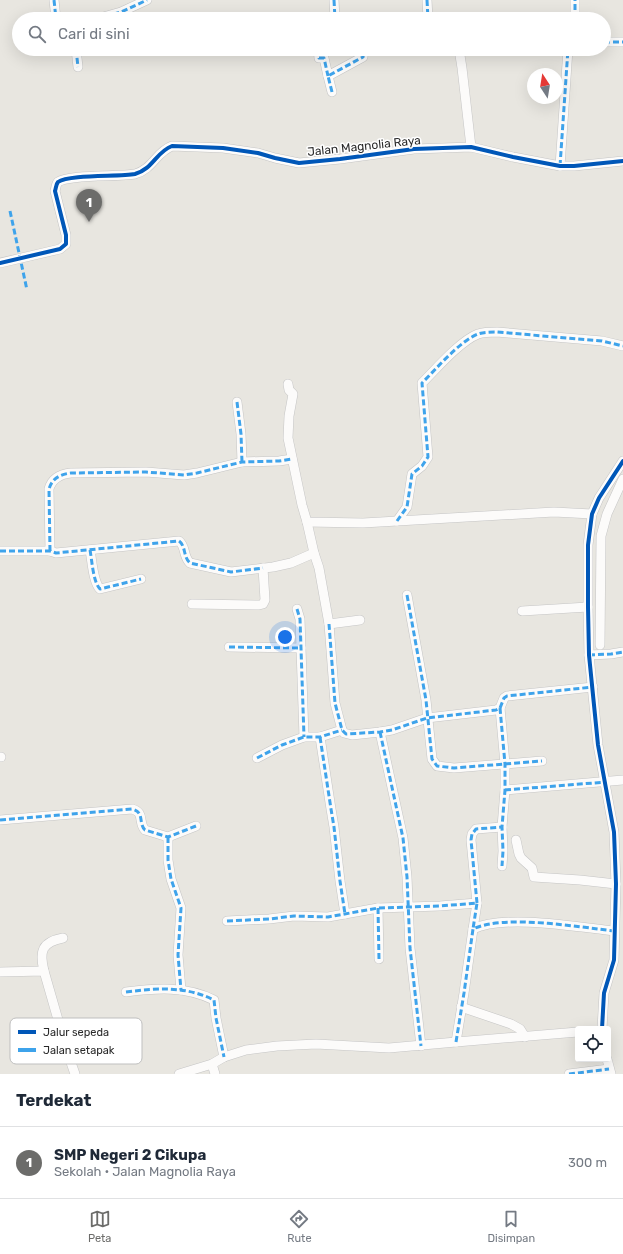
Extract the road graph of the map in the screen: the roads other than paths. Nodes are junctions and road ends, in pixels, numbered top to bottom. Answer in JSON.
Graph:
{"nodes":[{"id":1,"x":54,"y":0,"type":"edge"},
{"id":2,"x":147,"y":0,"type":"edge"},
{"id":3,"x":334,"y":0,"type":"edge"},
{"id":4,"x":427,"y":0,"type":"edge"},
{"id":5,"x":575,"y":0,"type":"edge"},
{"id":6,"x":55,"y":12,"type":"edge"},
{"id":7,"x":121,"y":12,"type":"edge"},
{"id":8,"x":335,"y":12,"type":"edge"},
{"id":9,"x":428,"y":12,"type":"edge"},
{"id":10,"x":575,"y":12,"type":"edge"},
{"id":11,"x":611,"y":42,"type":"edge"},
{"id":12,"x":623,"y":42,"type":"edge"},
{"id":13,"x":77,"y":56,"type":"edge"},
{"id":14,"x":319,"y":56,"type":"edge"},
{"id":15,"x":363,"y":56,"type":"edge"},
{"id":16,"x":460,"y":56,"type":"edge"},
{"id":17,"x":568,"y":56,"type":"edge"},
{"id":18,"x":78,"y":67,"type":"dead end"},
{"id":19,"x":328,"y":76,"type":"junction"},
{"id":20,"x":332,"y":92,"type":"dead end"},
{"id":21,"x":471,"y":147,"type":"junction"},
{"id":22,"x":623,"y":161,"type":"edge"},
{"id":23,"x":560,"y":166,"type":"junction"},
{"id":24,"x":0,"y":262,"type":"edge"},
{"id":25,"x":623,"y":346,"type":"edge"},
{"id":26,"x":288,"y":384,"type":"dead end"},
{"id":27,"x":237,"y":402,"type":"dead end"},
{"id":28,"x":292,"y":459,"type":"junction"},
{"id":29,"x":623,"y":460,"type":"edge"},
{"id":30,"x":242,"y":462,"type":"junction"},
{"id":31,"x":623,"y":479,"type":"edge"},
{"id":32,"x":592,"y":514,"type":"junction"},
{"id":33,"x":397,"y":521,"type":"junction"},
{"id":34,"x":307,"y":522,"type":"junction"},
{"id":35,"x":90,"y":550,"type":"junction"},
{"id":36,"x":0,"y":551,"type":"edge"},
{"id":37,"x":50,"y":551,"type":"junction"},
{"id":38,"x":314,"y":553,"type":"junction"},
{"id":39,"x":263,"y":568,"type":"junction"},
{"id":40,"x":141,"y":579,"type":"dead end"},
{"id":41,"x":407,"y":595,"type":"dead end"},
{"id":42,"x":192,"y":604,"type":"dead end"},
{"id":43,"x":588,"y":607,"type":"junction"},
{"id":44,"x":297,"y":609,"type":"dead end"},
{"id":45,"x":522,"y":611,"type":"dead end"},
{"id":46,"x":360,"y":620,"type":"dead end"},
{"id":47,"x":330,"y":624,"type":"junction"},
{"id":48,"x":600,"y":645,"type":"dead end"},
{"id":49,"x":229,"y":647,"type":"dead end"},
{"id":50,"x":301,"y":648,"type":"junction"},
{"id":51,"x":623,"y":652,"type":"edge"},
{"id":52,"x":590,"y":655,"type":"junction"},
{"id":53,"x":593,"y":687,"type":"junction"},
{"id":54,"x":500,"y":708,"type":"junction"},
{"id":55,"x":427,"y":718,"type":"junction"},
{"id":56,"x":342,"y":730,"type":"junction"},
{"id":57,"x":380,"y":732,"type":"junction"},
{"id":58,"x":304,"y":737,"type":"junction"},
{"id":59,"x":320,"y":737,"type":"junction"},
{"id":60,"x":257,"y":758,"type":"dead end"},
{"id":61,"x":542,"y":761,"type":"dead end"},
{"id":62,"x":505,"y":764,"type":"junction"},
{"id":63,"x":623,"y":780,"type":"edge"},
{"id":64,"x":606,"y":782,"type":"junction"},
{"id":65,"x":505,"y":790,"type":"junction"},
{"id":66,"x":0,"y":820,"type":"edge"},
{"id":67,"x":196,"y":826,"type":"dead end"},
{"id":68,"x":502,"y":827,"type":"junction"},
{"id":69,"x":168,"y":837,"type":"junction"},
{"id":70,"x":516,"y":840,"type":"dead end"},
{"id":71,"x":502,"y":866,"type":"dead end"},
{"id":72,"x":616,"y":884,"type":"junction"},
{"id":73,"x":477,"y":903,"type":"junction"},
{"id":74,"x":408,"y":907,"type":"junction"},
{"id":75,"x":378,"y":908,"type":"junction"},
{"id":76,"x":345,"y":914,"type":"junction"},
{"id":77,"x":619,"y":914,"type":"edge"},
{"id":78,"x":227,"y":921,"type":"dead end"},
{"id":79,"x":473,"y":928,"type":"junction"},
{"id":80,"x":614,"y":931,"type":"junction"},
{"id":81,"x":64,"y":938,"type":"dead end"},
{"id":82,"x":379,"y":959,"type":"dead end"},
{"id":83,"x":618,"y":961,"type":"edge"},
{"id":84,"x":44,"y":971,"type":"junction"},
{"id":85,"x":0,"y":972,"type":"edge"},
{"id":86,"x":181,"y":990,"type":"junction"},
{"id":87,"x":126,"y":992,"type":"dead end"},
{"id":88,"x":461,"y":1007,"type":"junction"},
{"id":89,"x":58,"y":1018,"type":"edge"},
{"id":90,"x":602,"y":1026,"type":"edge"},
{"id":91,"x":575,"y":1032,"type":"edge"},
{"id":92,"x":525,"y":1037,"type":"junction"},
{"id":93,"x":456,"y":1042,"type":"junction"},
{"id":94,"x":421,"y":1046,"type":"junction"},
{"id":95,"x":224,"y":1057,"type":"junction"},
{"id":96,"x":608,"y":1062,"type":"edge"},
{"id":97,"x":72,"y":1064,"type":"edge"},
{"id":98,"x":212,"y":1064,"type":"junction"},
{"id":99,"x":610,"y":1072,"type":"edge"},
{"id":100,"x":76,"y":1074,"type":"edge"},
{"id":101,"x":179,"y":1074,"type":"edge"},
{"id":102,"x":215,"y":1074,"type":"edge"},
{"id":103,"x":569,"y":1074,"type":"edge"}],
"edges":[{"from":1,"to":6,"type":"street"},
{"from":2,"to":7,"type":"street"},
{"from":3,"to":8,"type":"street"},
{"from":4,"to":9,"type":"street"},
{"from":5,"to":10,"type":"street"},
{"from":11,"to":12,"type":"street"},
{"from":13,"to":18,"type":"street"},
{"from":14,"to":19,"type":"street"},
{"from":15,"to":19,"type":"street"},
{"from":16,"to":21,"type":"street"},
{"from":17,"to":23,"type":"street"},
{"from":19,"to":20,"type":"street"},
{"from":21,"to":23,"type":"street","name":"Jalan Magnolia Raya"},
{"from":21,"to":24,"type":"street","name":"Jalan Magnolia Raya"},
{"from":22,"to":23,"type":"street","name":"Jalan Magnolia Raya"},
{"from":25,"to":33,"type":"street"},
{"from":26,"to":28,"type":"street"},
{"from":27,"to":30,"type":"street"},
{"from":28,"to":30,"type":"street"},
{"from":28,"to":34,"type":"street"},
{"from":29,"to":32,"type":"street"},
{"from":30,"to":37,"type":"street"},
{"from":31,"to":48,"type":"street"},
{"from":32,"to":33,"type":"street"},
{"from":32,"to":43,"type":"street"},
{"from":33,"to":34,"type":"street"},
{"from":34,"to":38,"type":"street"},
{"from":35,"to":37,"type":"street"},
{"from":35,"to":39,"type":"street"},
{"from":35,"to":40,"type":"street"},
{"from":36,"to":37,"type":"street"},
{"from":38,"to":39,"type":"street"},
{"from":38,"to":47,"type":"street"},
{"from":39,"to":42,"type":"street"},
{"from":41,"to":55,"type":"street"},
{"from":43,"to":45,"type":"street"},
{"from":43,"to":52,"type":"street"},
{"from":44,"to":50,"type":"street"},
{"from":46,"to":47,"type":"street"},
{"from":47,"to":56,"type":"street"},
{"from":49,"to":50,"type":"street"},
{"from":50,"to":58,"type":"street"},
{"from":51,"to":52,"type":"street"},
{"from":52,"to":53,"type":"street"},
{"from":53,"to":54,"type":"street"},
{"from":53,"to":64,"type":"street"},
{"from":54,"to":55,"type":"street"},
{"from":54,"to":62,"type":"street"},
{"from":55,"to":57,"type":"street"},
{"from":55,"to":62,"type":"street"},
{"from":56,"to":57,"type":"street"},
{"from":56,"to":59,"type":"street"},
{"from":57,"to":74,"type":"street"},
{"from":58,"to":59,"type":"street"},
{"from":58,"to":60,"type":"street"},
{"from":59,"to":76,"type":"street"},
{"from":61,"to":62,"type":"street"},
{"from":62,"to":65,"type":"street"},
{"from":63,"to":64,"type":"street"},
{"from":64,"to":65,"type":"street"},
{"from":64,"to":72,"type":"street"},
{"from":65,"to":68,"type":"street"},
{"from":66,"to":69,"type":"street"},
{"from":67,"to":69,"type":"street"},
{"from":68,"to":71,"type":"street"},
{"from":68,"to":73,"type":"street"},
{"from":69,"to":86,"type":"street"},
{"from":70,"to":72,"type":"street"},
{"from":72,"to":77,"type":"street"},
{"from":73,"to":74,"type":"street"},
{"from":73,"to":79,"type":"street"},
{"from":74,"to":75,"type":"street"},
{"from":74,"to":94,"type":"street"},
{"from":75,"to":76,"type":"street"},
{"from":75,"to":82,"type":"street"},
{"from":76,"to":78,"type":"street"},
{"from":77,"to":80,"type":"street"},
{"from":79,"to":80,"type":"street"},
{"from":79,"to":88,"type":"street"},
{"from":80,"to":83,"type":"street"},
{"from":81,"to":84,"type":"street"},
{"from":83,"to":90,"type":"street"},
{"from":84,"to":85,"type":"street"},
{"from":84,"to":89,"type":"street"},
{"from":86,"to":87,"type":"street"},
{"from":86,"to":95,"type":"street"},
{"from":88,"to":92,"type":"street"},
{"from":88,"to":93,"type":"street"},
{"from":91,"to":92,"type":"street"},
{"from":92,"to":93,"type":"street"},
{"from":93,"to":94,"type":"street"},
{"from":94,"to":95,"type":"street"},
{"from":95,"to":98,"type":"street"},
{"from":96,"to":99,"type":"street"},
{"from":97,"to":100,"type":"street"},
{"from":98,"to":101,"type":"street"},
{"from":98,"to":102,"type":"street"},
{"from":99,"to":103,"type":"street"}]}
